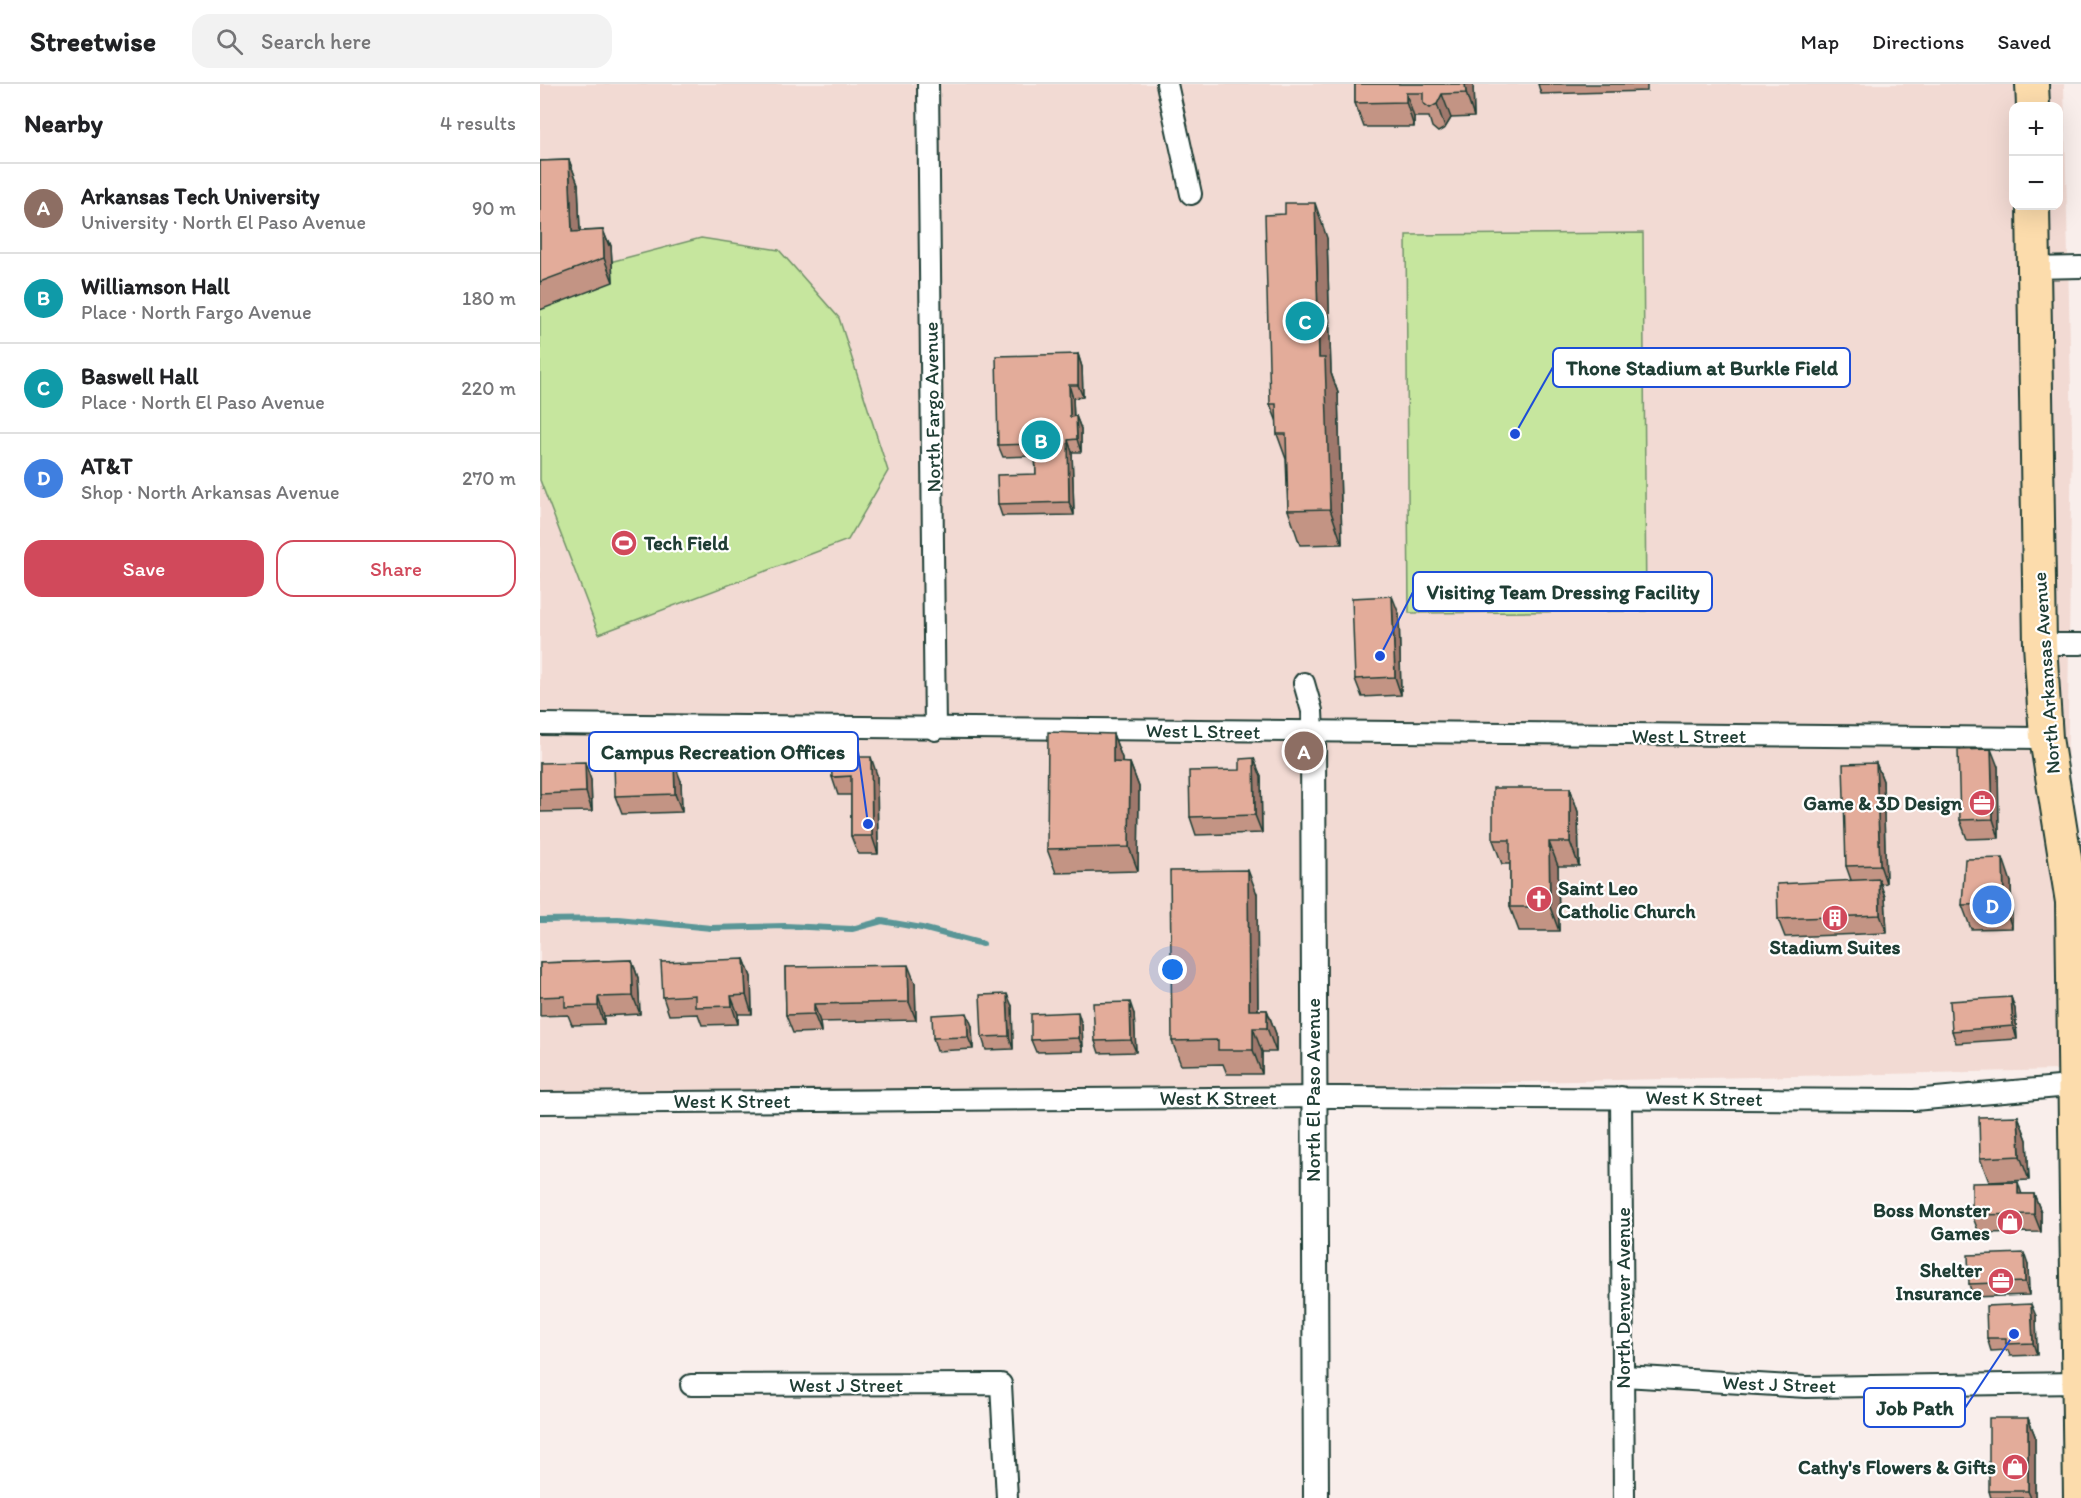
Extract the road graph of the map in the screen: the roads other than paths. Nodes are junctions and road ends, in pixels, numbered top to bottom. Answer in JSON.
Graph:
{"nodes":[{"id":1,"x":928,"y":84,"type":"edge"},
{"id":2,"x":1167,"y":84,"type":"edge"},
{"id":3,"x":2032,"y":84,"type":"edge"},
{"id":4,"x":2032,"y":102,"type":"edge"},
{"id":5,"x":1191,"y":194,"type":"dead end"},
{"id":6,"x":2033,"y":210,"type":"edge"},
{"id":7,"x":2033,"y":267,"type":"junction"},
{"id":8,"x":2081,"y":267,"type":"edge"},
{"id":9,"x":2040,"y":644,"type":"junction"},
{"id":10,"x":2081,"y":644,"type":"edge"},
{"id":11,"x":1304,"y":683,"type":"dead end"},
{"id":12,"x":540,"y":724,"type":"edge"},
{"id":13,"x":935,"y":730,"type":"junction"},
{"id":14,"x":1313,"y":733,"type":"junction"},
{"id":15,"x":2046,"y":738,"type":"junction"},
{"id":16,"x":2078,"y":1086,"type":"edge"},
{"id":17,"x":1312,"y":1097,"type":"junction"},
{"id":18,"x":1622,"y":1097,"type":"junction"},
{"id":19,"x":540,"y":1103,"type":"edge"},
{"id":20,"x":1624,"y":1376,"type":"junction"},
{"id":21,"x":2079,"y":1383,"type":"junction"},
{"id":22,"x":691,"y":1385,"type":"dead end"},
{"id":23,"x":2080,"y":1439,"type":"edge"},
{"id":24,"x":1007,"y":1498,"type":"edge"},
{"id":25,"x":1316,"y":1498,"type":"edge"},
{"id":26,"x":1624,"y":1498,"type":"edge"},
{"id":27,"x":2080,"y":1498,"type":"edge"}],
"edges":[{"from":1,"to":13,"type":"street","name":"North Fargo Avenue"},
{"from":2,"to":5,"type":"street"},
{"from":3,"to":4,"type":"highway"},
{"from":6,"to":7,"type":"highway","name":"North Arkansas Avenue"},
{"from":7,"to":8,"type":"street"},
{"from":7,"to":9,"type":"highway","name":"North Arkansas Avenue"},
{"from":9,"to":10,"type":"street"},
{"from":9,"to":15,"type":"highway","name":"North Arkansas Avenue"},
{"from":11,"to":14,"type":"street","name":"North El Paso Avenue"},
{"from":12,"to":13,"type":"street","name":"West L Street"},
{"from":13,"to":14,"type":"street","name":"West L Street"},
{"from":14,"to":15,"type":"street","name":"West L Street"},
{"from":14,"to":17,"type":"street","name":"North El Paso Avenue"},
{"from":15,"to":16,"type":"highway","name":"North Arkansas Avenue"},
{"from":16,"to":18,"type":"street","name":"West K Street"},
{"from":16,"to":21,"type":"highway","name":"North Arkansas Avenue"},
{"from":17,"to":18,"type":"street","name":"West K Street"},
{"from":17,"to":19,"type":"street","name":"West K Street"},
{"from":17,"to":25,"type":"street","name":"North El Paso Avenue"},
{"from":18,"to":20,"type":"street","name":"North Denver Avenue"},
{"from":20,"to":21,"type":"street","name":"West J Street"},
{"from":20,"to":26,"type":"street","name":"North Denver Avenue"},
{"from":21,"to":23,"type":"highway","name":"North Arkansas Avenue"},
{"from":22,"to":24,"type":"street","name":"West J Street"},
{"from":23,"to":27,"type":"highway","name":"North Arkansas Avenue"}]}
